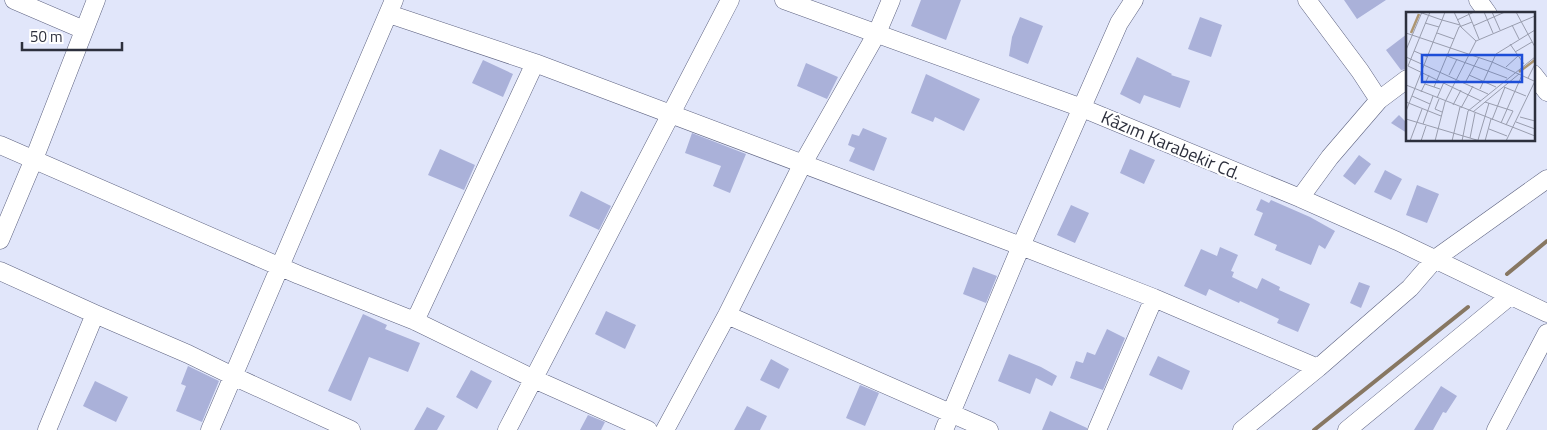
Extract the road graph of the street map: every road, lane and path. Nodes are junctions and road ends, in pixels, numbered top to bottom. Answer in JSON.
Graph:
{"nodes":[{"id":1,"x":14,"y":0,"type":"edge"},
{"id":2,"x":96,"y":0,"type":"edge"},
{"id":3,"x":730,"y":0,"type":"edge"},
{"id":4,"x":784,"y":0,"type":"edge"},
{"id":5,"x":891,"y":0,"type":"edge"},
{"id":6,"x":1134,"y":0,"type":"edge"},
{"id":7,"x":1308,"y":0,"type":"edge"},
{"id":8,"x":1478,"y":0,"type":"edge"},
{"id":9,"x":392,"y":7,"type":"edge"},
{"id":10,"x":1487,"y":12,"type":"edge"},
{"id":11,"x":84,"y":30,"type":"junction"},
{"id":12,"x":877,"y":33,"type":"junction"},
{"id":13,"x":535,"y":64,"type":"junction"},
{"id":14,"x":1534,"y":75,"type":"edge"},
{"id":15,"x":1406,"y":80,"type":"edge"},
{"id":16,"x":1547,"y":92,"type":"edge"},
{"id":17,"x":1379,"y":100,"type":"junction"},
{"id":18,"x":1082,"y":108,"type":"junction"},
{"id":19,"x":671,"y":115,"type":"junction"},
{"id":20,"x":0,"y":145,"type":"edge"},
{"id":21,"x":34,"y":160,"type":"junction"},
{"id":22,"x":802,"y":165,"type":"junction"},
{"id":23,"x":1547,"y":179,"type":"edge"},
{"id":24,"x":1300,"y":198,"type":"junction"},
{"id":25,"x":0,"y":240,"type":"edge"},
{"id":26,"x":1021,"y":246,"type":"junction"},
{"id":27,"x":1435,"y":259,"type":"junction"},
{"id":28,"x":281,"y":266,"type":"junction"},
{"id":29,"x":0,"y":271,"type":"edge"},
{"id":30,"x":1510,"y":296,"type":"junction"},
{"id":31,"x":1154,"y":298,"type":"junction"},
{"id":32,"x":1547,"y":313,"type":"edge"},
{"id":33,"x":95,"y":314,"type":"junction"},
{"id":34,"x":727,"y":315,"type":"junction"},
{"id":35,"x":415,"y":321,"type":"junction"},
{"id":36,"x":1547,"y":334,"type":"edge"},
{"id":37,"x":1318,"y":368,"type":"junction"},
{"id":38,"x":232,"y":376,"type":"junction"},
{"id":39,"x":534,"y":379,"type":"junction"},
{"id":40,"x":952,"y":414,"type":"junction"},
{"id":41,"x":328,"y":425,"type":"edge"},
{"id":42,"x":47,"y":430,"type":"edge"},
{"id":43,"x":210,"y":430,"type":"edge"},
{"id":44,"x":351,"y":430,"type":"edge"},
{"id":45,"x":507,"y":430,"type":"edge"},
{"id":46,"x":648,"y":430,"type":"edge"},
{"id":47,"x":665,"y":430,"type":"edge"},
{"id":48,"x":944,"y":430,"type":"edge"},
{"id":49,"x":989,"y":430,"type":"edge"},
{"id":50,"x":1097,"y":430,"type":"edge"},
{"id":51,"x":1242,"y":430,"type":"edge"},
{"id":52,"x":1347,"y":430,"type":"edge"},
{"id":53,"x":1496,"y":430,"type":"edge"}],
"edges":[{"from":1,"to":11,"type":"street"},
{"from":2,"to":11,"type":"street"},
{"from":3,"to":19,"type":"street"},
{"from":4,"to":12,"type":"street","name":"Kâzım Karabekir Cd."},
{"from":5,"to":12,"type":"street"},
{"from":6,"to":18,"type":"street"},
{"from":7,"to":17,"type":"street"},
{"from":8,"to":10,"type":"street"},
{"from":9,"to":13,"type":"street"},
{"from":9,"to":28,"type":"street"},
{"from":11,"to":21,"type":"street"},
{"from":12,"to":18,"type":"street","name":"Kâzım Karabekir Cd."},
{"from":12,"to":22,"type":"street"},
{"from":13,"to":19,"type":"street"},
{"from":13,"to":35,"type":"street"},
{"from":14,"to":16,"type":"street"},
{"from":15,"to":17,"type":"street"},
{"from":17,"to":24,"type":"street"},
{"from":18,"to":24,"type":"street","name":"Kâzım Karabekir Cd."},
{"from":18,"to":26,"type":"street"},
{"from":19,"to":22,"type":"street"},
{"from":19,"to":39,"type":"street"},
{"from":20,"to":21,"type":"street"},
{"from":21,"to":25,"type":"street"},
{"from":21,"to":28,"type":"street"},
{"from":22,"to":26,"type":"street"},
{"from":22,"to":34,"type":"street"},
{"from":23,"to":27,"type":"street"},
{"from":24,"to":27,"type":"street","name":"Kâzım Karabekir Cd."},
{"from":26,"to":31,"type":"street"},
{"from":26,"to":40,"type":"street"},
{"from":27,"to":30,"type":"street","name":"Kâzım Karabekir Cd."},
{"from":27,"to":37,"type":"street"},
{"from":28,"to":35,"type":"street"},
{"from":28,"to":38,"type":"street"},
{"from":29,"to":33,"type":"street"},
{"from":30,"to":32,"type":"street","name":"Kâzım Karabekir Cd."},
{"from":30,"to":52,"type":"street"},
{"from":31,"to":37,"type":"street"},
{"from":31,"to":50,"type":"street"},
{"from":33,"to":38,"type":"street"},
{"from":33,"to":42,"type":"street"},
{"from":34,"to":40,"type":"street"},
{"from":34,"to":47,"type":"street"},
{"from":35,"to":39,"type":"street"},
{"from":36,"to":53,"type":"street"},
{"from":37,"to":51,"type":"street"},
{"from":38,"to":41,"type":"street"},
{"from":38,"to":43,"type":"street"},
{"from":39,"to":45,"type":"street"},
{"from":39,"to":46,"type":"street"},
{"from":40,"to":48,"type":"street"},
{"from":40,"to":49,"type":"street"},
{"from":41,"to":44,"type":"street"}]}
